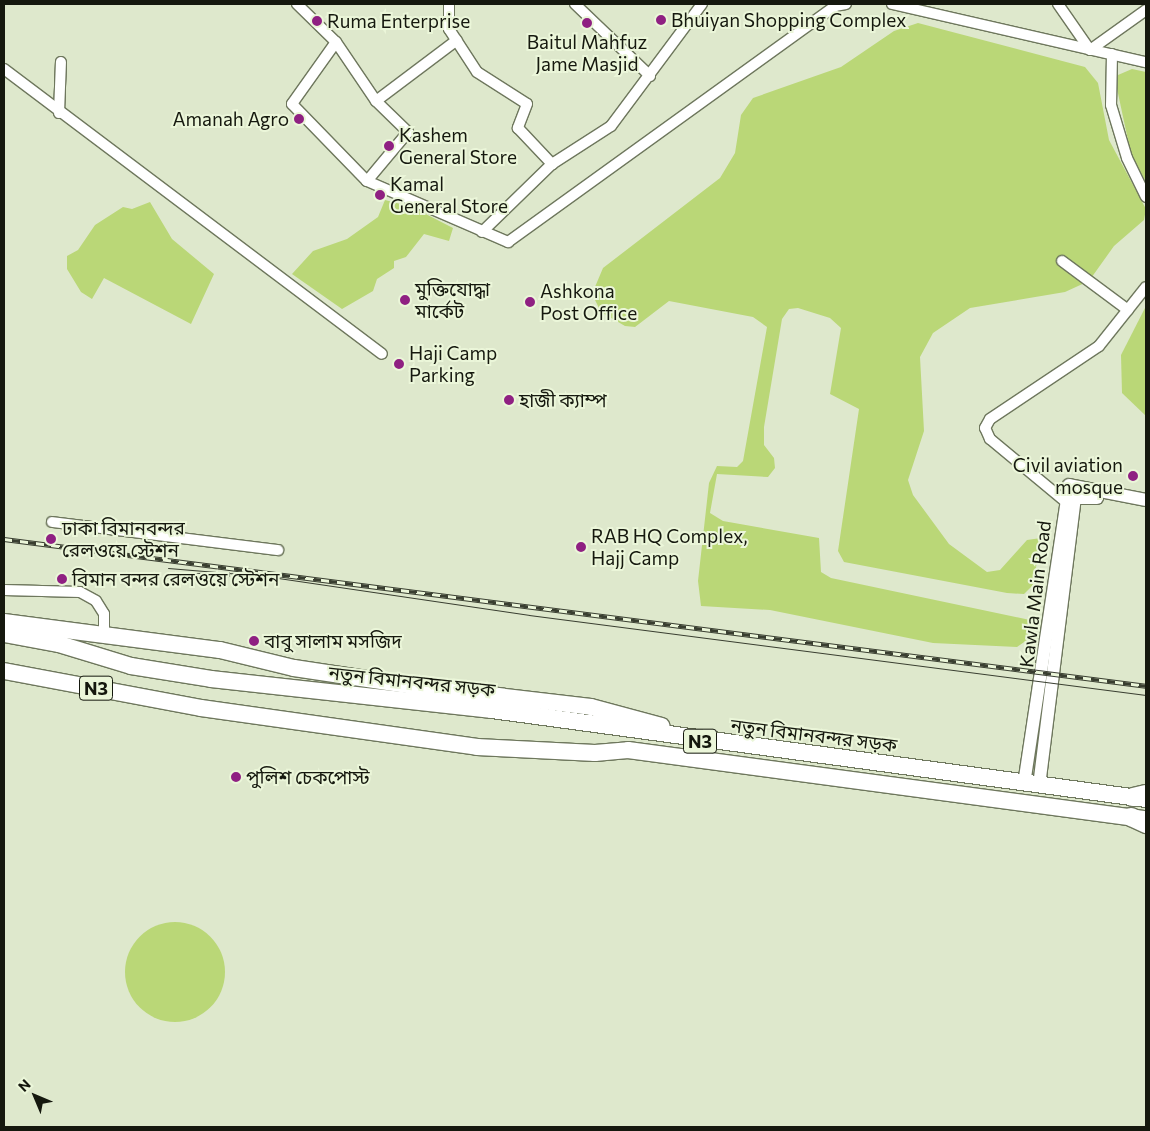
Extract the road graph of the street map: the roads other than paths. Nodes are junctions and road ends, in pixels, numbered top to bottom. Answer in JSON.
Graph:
{"nodes":[{"id":1,"x":297,"y":4,"type":"edge"},
{"id":2,"x":449,"y":4,"type":"edge"},
{"id":3,"x":575,"y":4,"type":"edge"},
{"id":4,"x":702,"y":4,"type":"edge"},
{"id":5,"x":846,"y":4,"type":"edge"},
{"id":6,"x":892,"y":4,"type":"edge"},
{"id":7,"x":1058,"y":4,"type":"edge"},
{"id":8,"x":1146,"y":10,"type":"edge"},
{"id":9,"x":458,"y":40,"type":"junction"},
{"id":10,"x":336,"y":42,"type":"junction"},
{"id":11,"x":1090,"y":50,"type":"junction"},
{"id":12,"x":1112,"y":54,"type":"junction"},
{"id":13,"x":61,"y":62,"type":"dead end"},
{"id":14,"x":1146,"y":62,"type":"edge"},
{"id":15,"x":4,"y":69,"type":"edge"},
{"id":16,"x":650,"y":76,"type":"junction"},
{"id":17,"x":376,"y":101,"type":"junction"},
{"id":18,"x":58,"y":113,"type":"junction"},
{"id":19,"x":552,"y":164,"type":"junction"},
{"id":20,"x":367,"y":180,"type":"junction"},
{"id":21,"x":1146,"y":197,"type":"edge"},
{"id":22,"x":482,"y":232,"type":"junction"},
{"id":23,"x":1062,"y":262,"type":"dead end"},
{"id":24,"x":1146,"y":287,"type":"edge"},
{"id":25,"x":1128,"y":310,"type":"junction"},
{"id":26,"x":382,"y":354,"type":"dead end"},
{"id":27,"x":1146,"y":500,"type":"edge"},
{"id":28,"x":1066,"y":502,"type":"junction"},
{"id":29,"x":1146,"y":506,"type":"edge"},
{"id":30,"x":52,"y":522,"type":"dead end"},
{"id":31,"x":278,"y":550,"type":"dead end"},
{"id":32,"x":4,"y":590,"type":"edge"},
{"id":33,"x":4,"y":622,"type":"edge"},
{"id":34,"x":4,"y":634,"type":"edge"},
{"id":35,"x":104,"y":634,"type":"junction"},
{"id":36,"x":4,"y":671,"type":"edge"},
{"id":37,"x":682,"y":731,"type":"dead end"},
{"id":38,"x":1032,"y":785,"type":"junction"},
{"id":39,"x":1143,"y":797,"type":"edge"},
{"id":40,"x":1141,"y":820,"type":"edge"}],
"edges":[{"from":1,"to":10,"type":"street"},
{"from":2,"to":9,"type":"street"},
{"from":3,"to":16,"type":"street"},
{"from":4,"to":16,"type":"street"},
{"from":5,"to":22,"type":"street"},
{"from":6,"to":11,"type":"street"},
{"from":7,"to":11,"type":"street"},
{"from":8,"to":11,"type":"street"},
{"from":9,"to":17,"type":"street"},
{"from":9,"to":19,"type":"street"},
{"from":10,"to":17,"type":"street"},
{"from":10,"to":20,"type":"street"},
{"from":11,"to":12,"type":"street"},
{"from":12,"to":14,"type":"street"},
{"from":12,"to":21,"type":"street"},
{"from":13,"to":18,"type":"street"},
{"from":15,"to":18,"type":"street"},
{"from":16,"to":19,"type":"street"},
{"from":17,"to":20,"type":"street"},
{"from":18,"to":26,"type":"street"},
{"from":19,"to":22,"type":"street"},
{"from":20,"to":22,"type":"street"},
{"from":23,"to":25,"type":"street"},
{"from":24,"to":25,"type":"street"},
{"from":25,"to":28,"type":"street"},
{"from":27,"to":28,"type":"street","name":"Kawla Main Road"},
{"from":28,"to":38,"type":"street","name":"Kawla Main Road"},
{"from":29,"to":38,"type":"street","name":"Kawla Main Road"},
{"from":30,"to":31,"type":"street"},
{"from":32,"to":35,"type":"street"},
{"from":33,"to":35,"type":"highway","name":"নতুন বিমানবন্দর সড়ক"},
{"from":34,"to":38,"type":"highway","name":"নতুন বিমানবন্দর সড়ক","number":"N3"},
{"from":35,"to":37,"type":"highway","name":"নতুন বিমানবন্দর সড়ক"},
{"from":36,"to":40,"type":"highway","name":"নতুন বিমানবন্দর সড়ক","number":"N3"},
{"from":38,"to":39,"type":"highway","name":"নতুন বিমানবন্দর সড়ক","number":"N3"}]}
